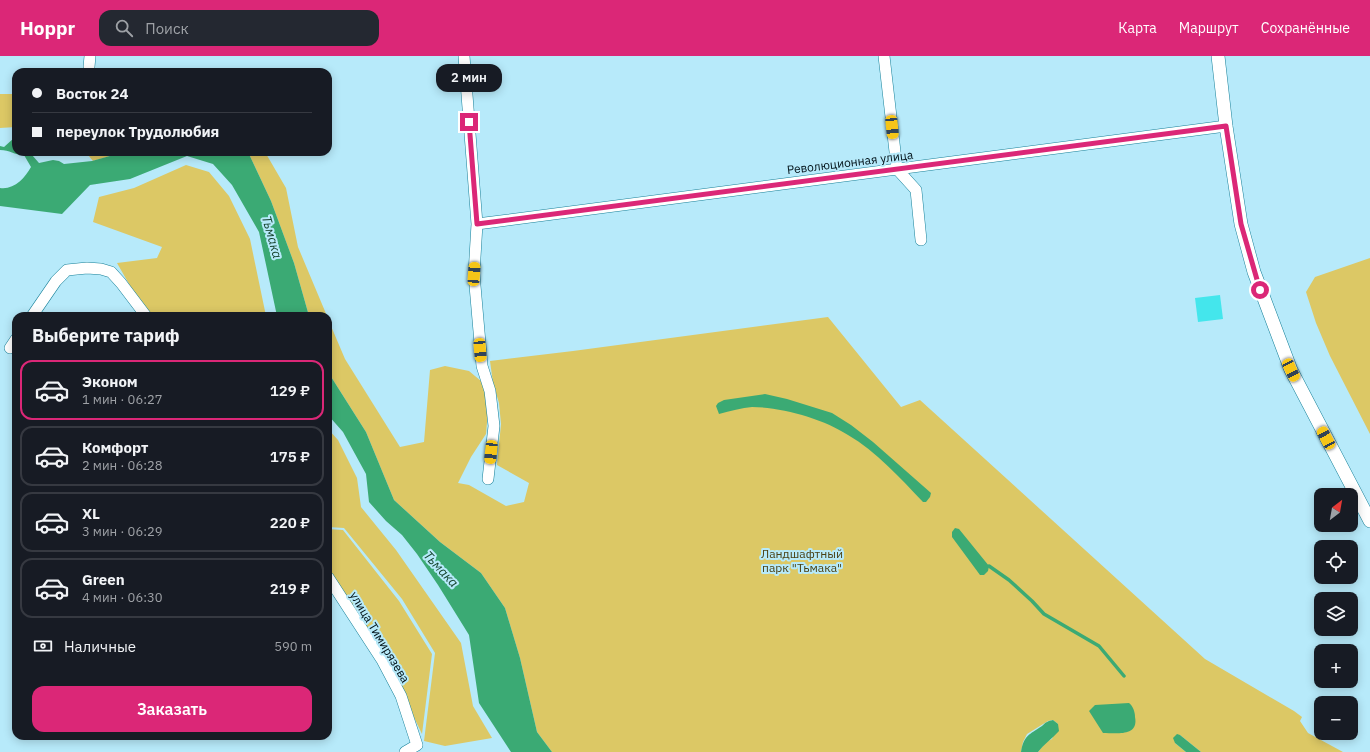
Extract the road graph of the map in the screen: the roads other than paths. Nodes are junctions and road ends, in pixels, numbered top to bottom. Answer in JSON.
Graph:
{"nodes":[{"id":1,"x":464,"y":56,"type":"edge"},
{"id":2,"x":884,"y":56,"type":"edge"},
{"id":3,"x":1218,"y":56,"type":"edge"},
{"id":4,"x":1226,"y":126,"type":"junction"},
{"id":5,"x":897,"y":169,"type":"junction"},
{"id":6,"x":477,"y":224,"type":"junction"},
{"id":7,"x":921,"y":240,"type":"dead end"},
{"id":8,"x":35,"y":312,"type":"edge"},
{"id":9,"x":143,"y":312,"type":"edge"},
{"id":10,"x":488,"y":479,"type":"dead end"},
{"id":11,"x":1370,"y":521,"type":"edge"},
{"id":12,"x":332,"y":583,"type":"edge"},
{"id":13,"x":405,"y":752,"type":"edge"}],
"edges":[{"from":1,"to":6,"type":"street"},
{"from":2,"to":5,"type":"street"},
{"from":3,"to":4,"type":"street"},
{"from":4,"to":5,"type":"street","name":"Революционная улица"},
{"from":4,"to":11,"type":"street"},
{"from":5,"to":6,"type":"street","name":"Революционная улица"},
{"from":5,"to":7,"type":"street"},
{"from":6,"to":10,"type":"street"},
{"from":8,"to":9,"type":"street"},
{"from":12,"to":13,"type":"street","name":"улица Тимирязева"}]}
